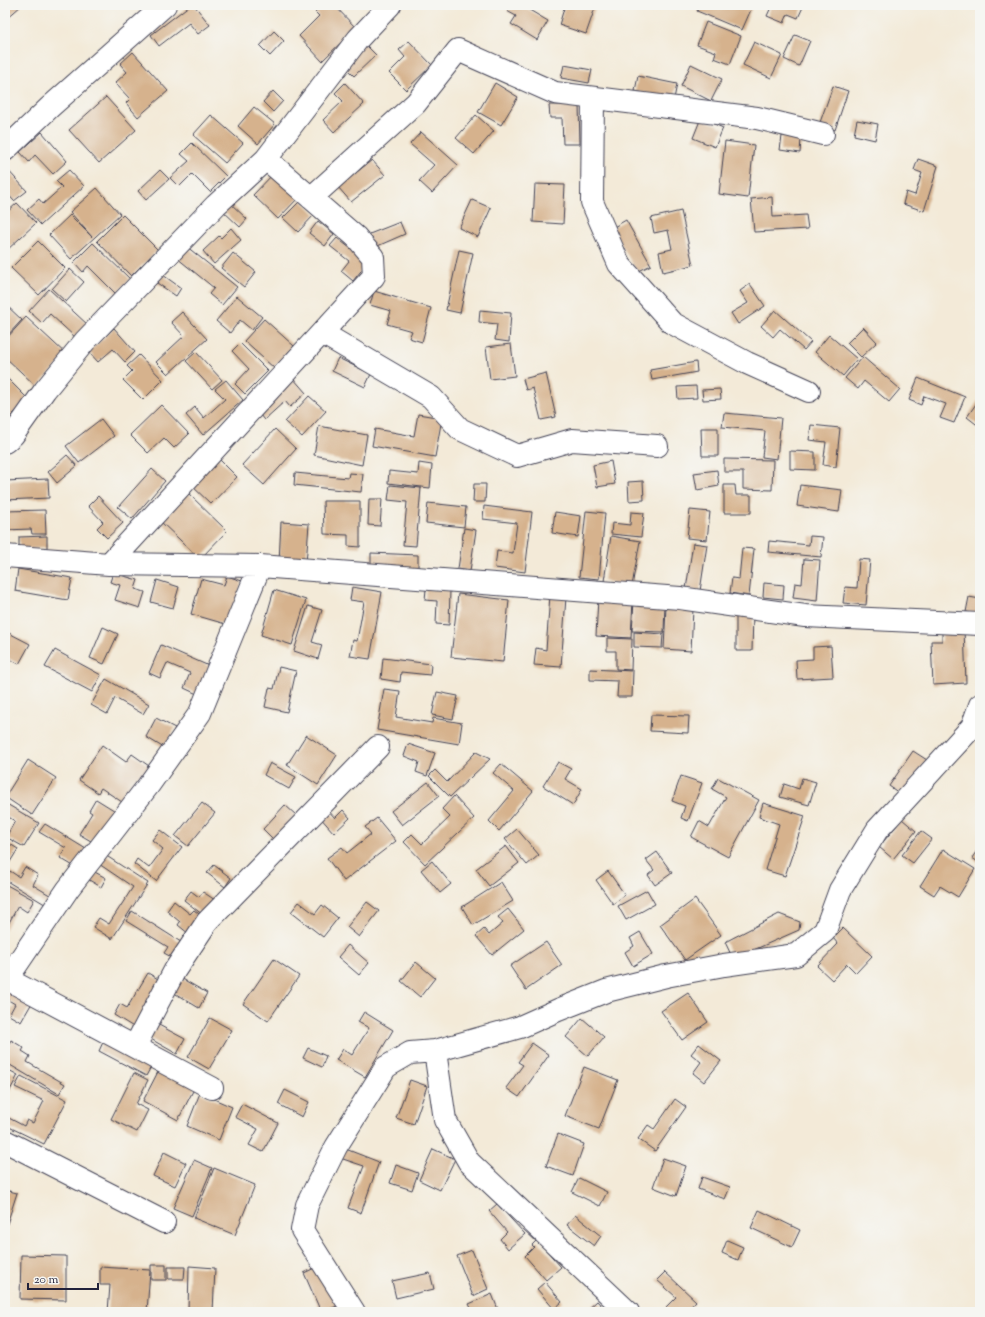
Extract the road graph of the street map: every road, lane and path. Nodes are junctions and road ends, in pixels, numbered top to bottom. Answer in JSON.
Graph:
{"nodes":[{"id":1,"x":165,"y":5,"type":"edge"},
{"id":2,"x":390,"y":5,"type":"edge"},
{"id":3,"x":594,"y":98,"type":"junction"},
{"id":4,"x":822,"y":134,"type":"dead end"},
{"id":5,"x":5,"y":150,"type":"edge"},
{"id":6,"x":266,"y":159,"type":"junction"},
{"id":7,"x":312,"y":198,"type":"junction"},
{"id":8,"x":322,"y":332,"type":"junction"},
{"id":9,"x":809,"y":391,"type":"dead end"},
{"id":10,"x":5,"y":442,"type":"edge"},
{"id":11,"x":657,"y":446,"type":"dead end"},
{"id":12,"x":5,"y":556,"type":"edge"},
{"id":13,"x":109,"y":564,"type":"junction"},
{"id":14,"x":260,"y":566,"type":"junction"},
{"id":15,"x":980,"y":624,"type":"edge"},
{"id":16,"x":980,"y":706,"type":"edge"},
{"id":17,"x":378,"y":747,"type":"dead end"},
{"id":18,"x":6,"y":978,"type":"edge"},
{"id":19,"x":135,"y":1046,"type":"junction"},
{"id":20,"x":435,"y":1051,"type":"junction"},
{"id":21,"x":212,"y":1088,"type":"dead end"},
{"id":22,"x":5,"y":1141,"type":"edge"},
{"id":23,"x":164,"y":1222,"type":"dead end"},
{"id":24,"x":354,"y":1312,"type":"edge"},
{"id":25,"x":628,"y":1312,"type":"edge"}],
"edges":[{"from":1,"to":5,"type":"street"},
{"from":2,"to":6,"type":"street"},
{"from":3,"to":4,"type":"street"},
{"from":3,"to":7,"type":"street"},
{"from":3,"to":9,"type":"street"},
{"from":6,"to":7,"type":"street"},
{"from":6,"to":10,"type":"street"},
{"from":7,"to":8,"type":"street"},
{"from":8,"to":11,"type":"street"},
{"from":8,"to":13,"type":"street"},
{"from":12,"to":13,"type":"street"},
{"from":13,"to":14,"type":"street"},
{"from":14,"to":15,"type":"street"},
{"from":14,"to":18,"type":"street"},
{"from":16,"to":20,"type":"street"},
{"from":17,"to":19,"type":"street"},
{"from":18,"to":19,"type":"street"},
{"from":19,"to":21,"type":"street"},
{"from":20,"to":24,"type":"street"},
{"from":20,"to":25,"type":"street"},
{"from":22,"to":23,"type":"street"}]}
